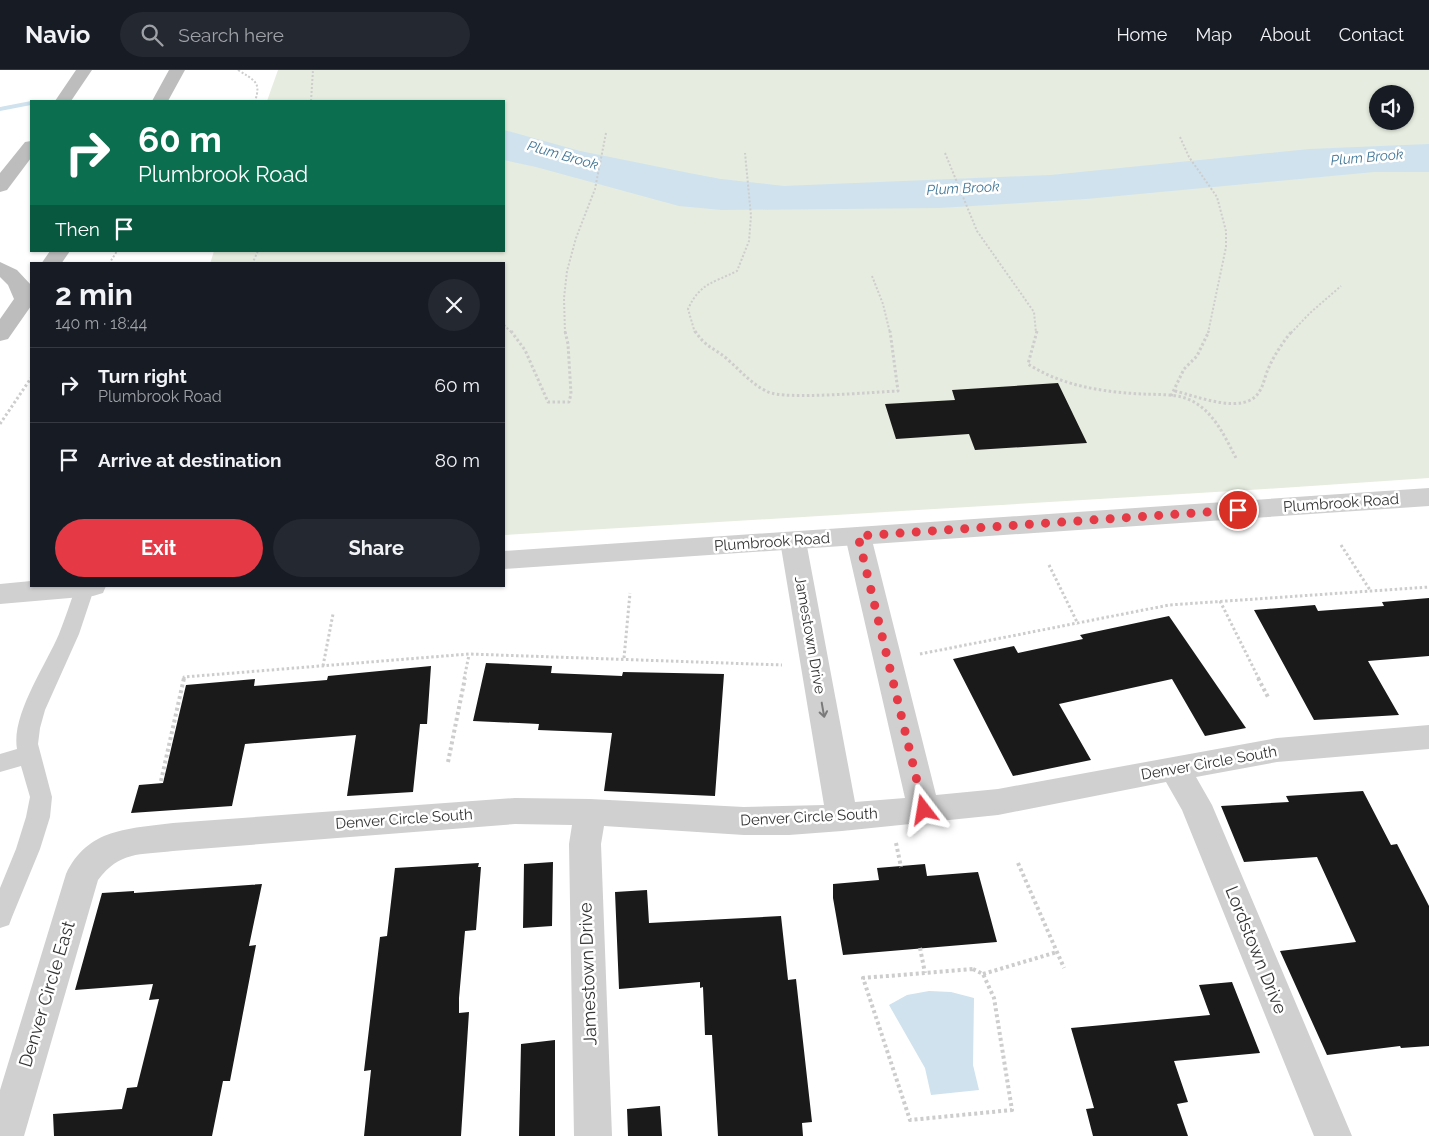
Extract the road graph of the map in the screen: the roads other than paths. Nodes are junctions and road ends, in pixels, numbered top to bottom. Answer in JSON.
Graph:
{"nodes":[{"id":1,"x":84,"y":70,"type":"edge"},
{"id":2,"x":177,"y":70,"type":"edge"},
{"id":3,"x":162,"y":98,"type":"edge"},
{"id":4,"x":65,"y":99,"type":"edge"},
{"id":5,"x":26,"y":153,"type":"edge"},
{"id":6,"x":0,"y":186,"type":"edge"},
{"id":7,"x":0,"y":268,"type":"edge"},
{"id":8,"x":28,"y":295,"type":"edge"},
{"id":9,"x":0,"y":334,"type":"edge"},
{"id":10,"x":1429,"y":497,"type":"edge"},
{"id":11,"x":858,"y":536,"type":"junction"},
{"id":12,"x":793,"y":541,"type":"junction"},
{"id":13,"x":505,"y":560,"type":"edge"},
{"id":14,"x":86,"y":587,"type":"edge"},
{"id":15,"x":0,"y":594,"type":"edge"},
{"id":16,"x":1429,"y":737,"type":"edge"},
{"id":17,"x":29,"y":755,"type":"junction"},
{"id":18,"x":0,"y":762,"type":"edge"},
{"id":19,"x":1174,"y":768,"type":"junction"},
{"id":20,"x":924,"y":810,"type":"junction"},
{"id":21,"x":590,"y":812,"type":"junction"},
{"id":22,"x":842,"y":817,"type":"junction"},
{"id":23,"x":97,"y":856,"type":"joint"},
{"id":24,"x":0,"y":917,"type":"edge"},
{"id":25,"x":5,"y":1136,"type":"edge"},
{"id":26,"x":593,"y":1136,"type":"edge"},
{"id":27,"x":1333,"y":1136,"type":"edge"}],
"edges":[{"from":1,"to":4,"type":"main road"},
{"from":2,"to":3,"type":"main road"},
{"from":5,"to":6,"type":"main road"},
{"from":7,"to":8,"type":"main road"},
{"from":8,"to":9,"type":"main road"},
{"from":10,"to":11,"type":"street","name":"Plumbrook Road"},
{"from":11,"to":12,"type":"street","name":"Plumbrook Road"},
{"from":11,"to":20,"type":"street"},
{"from":12,"to":13,"type":"street","name":"Plumbrook Road"},
{"from":12,"to":22,"type":"street","name":"Jamestown Drive","one_way":true},
{"from":14,"to":15,"type":"street"},
{"from":14,"to":17,"type":"lane"},
{"from":16,"to":19,"type":"street","name":"Denver Circle South"},
{"from":17,"to":18,"type":"lane"},
{"from":17,"to":24,"type":"lane"},
{"from":19,"to":20,"type":"street","name":"Denver Circle South"},
{"from":19,"to":27,"type":"street","name":"Lordstown Drive"},
{"from":20,"to":22,"type":"street","name":"Denver Circle South"},
{"from":21,"to":22,"type":"street","name":"Denver Circle South"},
{"from":21,"to":23,"type":"street","name":"Denver Circle South"},
{"from":21,"to":26,"type":"street","name":"Jamestown Drive"},
{"from":23,"to":25,"type":"street","name":"Denver Circle East"}]}
